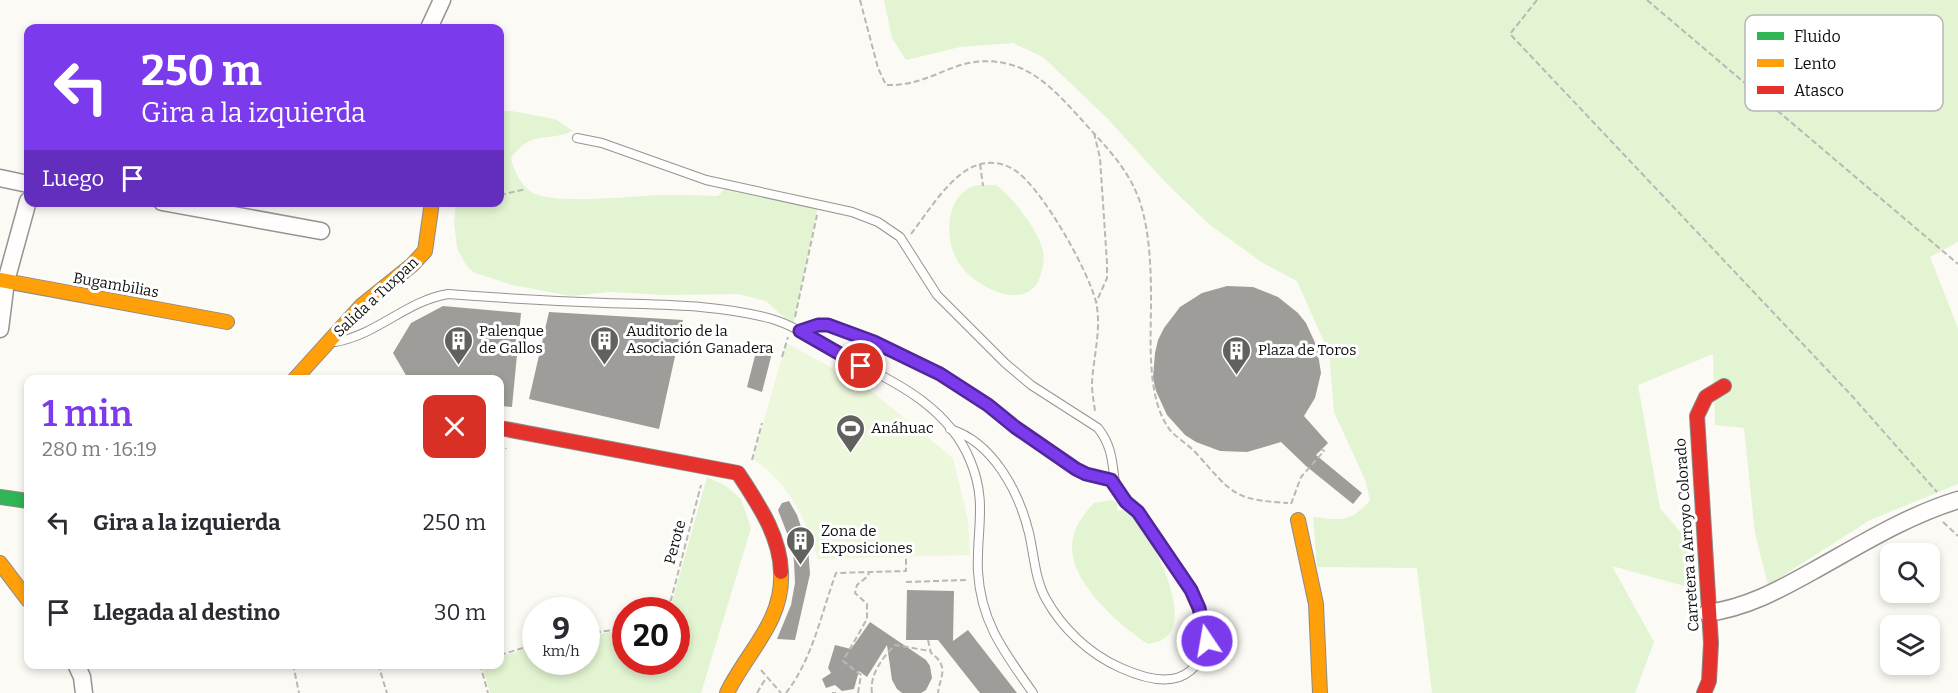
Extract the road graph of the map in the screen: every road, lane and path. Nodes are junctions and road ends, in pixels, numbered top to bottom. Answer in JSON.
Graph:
{"nodes":[{"id":1,"x":442,"y":0,"type":"edge"},
{"id":2,"x":860,"y":0,"type":"edge"},
{"id":3,"x":1537,"y":0,"type":"edge"},
{"id":4,"x":1647,"y":0,"type":"edge"},
{"id":5,"x":431,"y":24,"type":"edge"},
{"id":6,"x":1745,"y":83,"type":"edge"},
{"id":7,"x":1778,"y":111,"type":"edge"},
{"id":8,"x":1094,"y":133,"type":"junction"},
{"id":9,"x":577,"y":138,"type":"dead end"},
{"id":10,"x":980,"y":164,"type":"junction"},
{"id":11,"x":0,"y":178,"type":"edge"},
{"id":12,"x":24,"y":183,"type":"edge"},
{"id":13,"x":983,"y":186,"type":"dead end"},
{"id":14,"x":526,"y":189,"type":"dead end"},
{"id":15,"x":504,"y":194,"type":"edge"},
{"id":16,"x":818,"y":206,"type":"junction"},
{"id":17,"x":26,"y":207,"type":"edge"},
{"id":18,"x":189,"y":207,"type":"edge"},
{"id":19,"x":431,"y":207,"type":"edge"},
{"id":20,"x":321,"y":231,"type":"dead end"},
{"id":21,"x":904,"y":243,"type":"junction"},
{"id":22,"x":1958,"y":264,"type":"edge"},
{"id":23,"x":3,"y":280,"type":"edge"},
{"id":24,"x":1096,"y":303,"type":"junction"},
{"id":25,"x":226,"y":322,"type":"dead end"},
{"id":26,"x":0,"y":329,"type":"edge"},
{"id":27,"x":797,"y":329,"type":"junction"},
{"id":28,"x":326,"y":343,"type":"junction"},
{"id":29,"x":782,"y":357,"type":"dead end"},
{"id":30,"x":298,"y":375,"type":"edge"},
{"id":31,"x":1724,"y":386,"type":"dead end"},
{"id":32,"x":762,"y":423,"type":"dead end"},
{"id":33,"x":1098,"y":428,"type":"junction"},
{"id":34,"x":504,"y":429,"type":"edge"},
{"id":35,"x":950,"y":429,"type":"junction"},
{"id":36,"x":1321,"y":449,"type":"dead end"},
{"id":37,"x":750,"y":467,"type":"dead end"},
{"id":38,"x":702,"y":482,"type":"dead end"},
{"id":39,"x":1115,"y":483,"type":"junction"},
{"id":40,"x":0,"y":497,"type":"edge"},
{"id":41,"x":24,"y":500,"type":"edge"},
{"id":42,"x":1952,"y":502,"type":"edge"},
{"id":43,"x":1291,"y":504,"type":"junction"},
{"id":44,"x":1930,"y":510,"type":"junction"},
{"id":45,"x":1298,"y":520,"type":"joint"},
{"id":46,"x":1958,"y":536,"type":"edge"},
{"id":47,"x":906,"y":557,"type":"dead end"},
{"id":48,"x":0,"y":563,"type":"edge"},
{"id":49,"x":869,"y":572,"type":"junction"},
{"id":50,"x":979,"y":580,"type":"junction"},
{"id":51,"x":906,"y":582,"type":"dead end"},
{"id":52,"x":24,"y":595,"type":"edge"},
{"id":53,"x":672,"y":597,"type":"edge"},
{"id":54,"x":1707,"y":613,"type":"junction"},
{"id":55,"x":928,"y":640,"type":"dead end"},
{"id":56,"x":522,"y":648,"type":"edge"},
{"id":57,"x":930,"y":651,"type":"junction"},
{"id":58,"x":504,"y":654,"type":"edge"},
{"id":59,"x":758,"y":667,"type":"dead end"},
{"id":60,"x":294,"y":669,"type":"edge"},
{"id":61,"x":380,"y":669,"type":"edge"},
{"id":62,"x":481,"y":669,"type":"edge"},
{"id":63,"x":767,"y":677,"type":"junction"},
{"id":64,"x":299,"y":693,"type":"edge"},
{"id":65,"x":387,"y":693,"type":"edge"},
{"id":66,"x":488,"y":693,"type":"edge"},
{"id":67,"x":727,"y":693,"type":"edge"},
{"id":68,"x":757,"y":693,"type":"edge"},
{"id":69,"x":781,"y":693,"type":"edge"},
{"id":70,"x":786,"y":693,"type":"edge"},
{"id":71,"x":832,"y":693,"type":"edge"},
{"id":72,"x":836,"y":693,"type":"edge"},
{"id":73,"x":858,"y":693,"type":"edge"},
{"id":74,"x":872,"y":693,"type":"edge"},
{"id":75,"x":937,"y":693,"type":"edge"},
{"id":76,"x":1033,"y":693,"type":"edge"},
{"id":77,"x":1320,"y":693,"type":"edge"},
{"id":78,"x":1704,"y":693,"type":"edge"}],
"edges":[{"from":1,"to":5,"type":"street"},
{"from":2,"to":8,"type":"path"},
{"from":3,"to":42,"type":"path"},
{"from":4,"to":6,"type":"path"},
{"from":7,"to":22,"type":"path"},
{"from":8,"to":24,"type":"path"},
{"from":8,"to":43,"type":"path"},
{"from":9,"to":16,"type":"lane"},
{"from":10,"to":13,"type":"path"},
{"from":10,"to":21,"type":"path"},
{"from":10,"to":24,"type":"path"},
{"from":11,"to":12,"type":"street"},
{"from":14,"to":15,"type":"path"},
{"from":16,"to":21,"type":"lane"},
{"from":16,"to":27,"type":"path"},
{"from":17,"to":23,"type":"street"},
{"from":18,"to":20,"type":"street"},
{"from":19,"to":28,"type":"street","name":"Salida a Tuxpan"},
{"from":21,"to":33,"type":"lane"},
{"from":23,"to":25,"type":"street","name":"Bugambilias"},
{"from":23,"to":26,"type":"street"},
{"from":24,"to":33,"type":"path"},
{"from":27,"to":28,"type":"lane"},
{"from":27,"to":29,"type":"path"},
{"from":27,"to":35,"type":"lane"},
{"from":27,"to":39,"type":"lane"},
{"from":28,"to":30,"type":"street","name":"Salida a Tuxpan"},
{"from":31,"to":54,"type":"street","name":"Carretera a Arroyo Colorado"},
{"from":32,"to":37,"type":"path"},
{"from":33,"to":39,"type":"lane"},
{"from":34,"to":67,"type":"street"},
{"from":35,"to":39,"type":"lane"},
{"from":35,"to":50,"type":"lane"},
{"from":36,"to":43,"type":"path"},
{"from":38,"to":53,"type":"path","name":"Perote"},
{"from":40,"to":41,"type":"street"},
{"from":42,"to":44,"type":"street"},
{"from":43,"to":45,"type":"path"},
{"from":44,"to":46,"type":"path"},
{"from":44,"to":54,"type":"street"},
{"from":45,"to":77,"type":"street"},
{"from":47,"to":49,"type":"path"},
{"from":48,"to":52,"type":"street"},
{"from":49,"to":70,"type":"path"},
{"from":49,"to":73,"type":"path"},
{"from":50,"to":51,"type":"path"},
{"from":50,"to":76,"type":"lane"},
{"from":54,"to":78,"type":"street","name":"Carretera a Arroyo Colorado"},
{"from":55,"to":57,"type":"path"},
{"from":56,"to":58,"type":"path"},
{"from":57,"to":74,"type":"path"},
{"from":57,"to":75,"type":"path"},
{"from":59,"to":63,"type":"path"},
{"from":60,"to":64,"type":"path"},
{"from":61,"to":65,"type":"path"},
{"from":62,"to":66,"type":"path"},
{"from":63,"to":68,"type":"path"},
{"from":63,"to":69,"type":"path"},
{"from":71,"to":72,"type":"path"}]}
